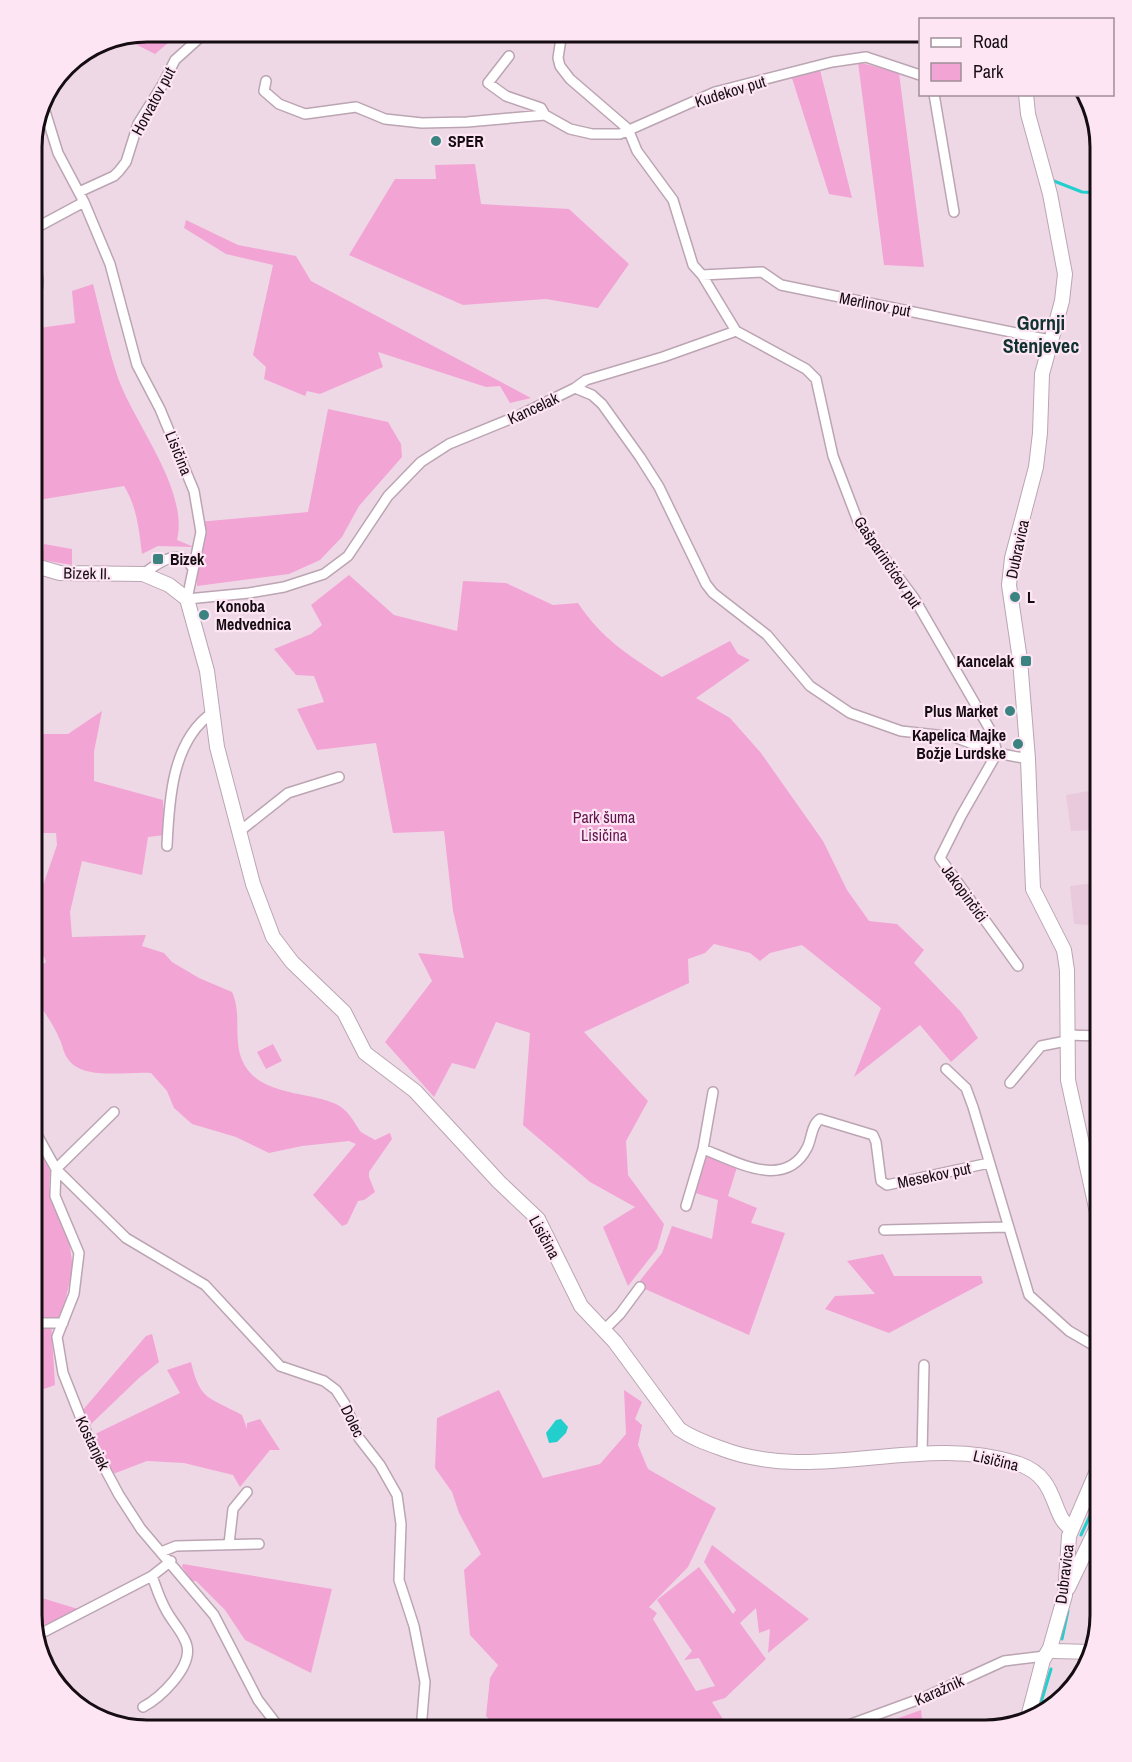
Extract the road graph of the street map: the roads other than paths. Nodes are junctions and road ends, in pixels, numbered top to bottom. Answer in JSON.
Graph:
{"nodes":[{"id":1,"x":195,"y":42,"type":"edge"},
{"id":2,"x":560,"y":42,"type":"edge"},
{"id":3,"x":509,"y":56,"type":"dead end"},
{"id":4,"x":919,"y":74,"type":"edge"},
{"id":5,"x":266,"y":81,"type":"dead end"},
{"id":6,"x":934,"y":96,"type":"edge"},
{"id":7,"x":1026,"y":96,"type":"edge"},
{"id":8,"x":545,"y":115,"type":"junction"},
{"id":9,"x":47,"y":117,"type":"edge"},
{"id":10,"x":628,"y":129,"type":"junction"},
{"id":11,"x":79,"y":192,"type":"junction"},
{"id":12,"x":84,"y":202,"type":"junction"},
{"id":13,"x":954,"y":212,"type":"dead end"},
{"id":14,"x":42,"y":225,"type":"edge"},
{"id":15,"x":702,"y":275,"type":"junction"},
{"id":16,"x":736,"y":331,"type":"junction"},
{"id":17,"x":1050,"y":340,"type":"junction"},
{"id":18,"x":575,"y":388,"type":"junction"},
{"id":19,"x":192,"y":567,"type":"junction"},
{"id":20,"x":42,"y":568,"type":"edge"},
{"id":21,"x":143,"y":574,"type":"junction"},
{"id":22,"x":187,"y":598,"type":"junction"},
{"id":23,"x":212,"y":713,"type":"junction"},
{"id":24,"x":997,"y":753,"type":"junction"},
{"id":25,"x":1029,"y":759,"type":"junction"},
{"id":26,"x":339,"y":777,"type":"dead end"},
{"id":27,"x":240,"y":831,"type":"junction"},
{"id":28,"x":167,"y":846,"type":"dead end"},
{"id":29,"x":1018,"y":966,"type":"dead end"},
{"id":30,"x":1090,"y":1037,"type":"edge"},
{"id":31,"x":1066,"y":1038,"type":"junction"},
{"id":32,"x":946,"y":1069,"type":"dead end"},
{"id":33,"x":1010,"y":1083,"type":"dead end"},
{"id":34,"x":713,"y":1092,"type":"dead end"},
{"id":35,"x":114,"y":1112,"type":"dead end"},
{"id":36,"x":42,"y":1144,"type":"edge"},
{"id":37,"x":703,"y":1149,"type":"junction"},
{"id":38,"x":989,"y":1163,"type":"junction"},
{"id":39,"x":56,"y":1169,"type":"junction"},
{"id":40,"x":1090,"y":1177,"type":"edge"},
{"id":41,"x":686,"y":1206,"type":"dead end"},
{"id":42,"x":1007,"y":1227,"type":"junction"},
{"id":43,"x":884,"y":1230,"type":"dead end"},
{"id":44,"x":640,"y":1287,"type":"dead end"},
{"id":45,"x":42,"y":1323,"type":"edge"},
{"id":46,"x":63,"y":1323,"type":"junction"},
{"id":47,"x":604,"y":1330,"type":"junction"},
{"id":48,"x":1090,"y":1343,"type":"edge"},
{"id":49,"x":924,"y":1365,"type":"dead end"},
{"id":50,"x":922,"y":1455,"type":"junction"},
{"id":51,"x":1090,"y":1488,"type":"edge"},
{"id":52,"x":247,"y":1492,"type":"dead end"},
{"id":53,"x":1072,"y":1528,"type":"junction"},
{"id":54,"x":1068,"y":1543,"type":"junction"},
{"id":55,"x":1090,"y":1543,"type":"edge"},
{"id":56,"x":229,"y":1544,"type":"junction"},
{"id":57,"x":259,"y":1544,"type":"dead end"},
{"id":58,"x":161,"y":1552,"type":"junction"},
{"id":59,"x":1085,"y":1553,"type":"junction"},
{"id":60,"x":171,"y":1561,"type":"junction"},
{"id":61,"x":152,"y":1576,"type":"junction"},
{"id":62,"x":1065,"y":1595,"type":"junction"},
{"id":63,"x":44,"y":1632,"type":"edge"},
{"id":64,"x":1047,"y":1652,"type":"junction"},
{"id":65,"x":1083,"y":1652,"type":"edge"},
{"id":66,"x":143,"y":1707,"type":"dead end"},
{"id":67,"x":1031,"y":1709,"type":"edge"},
{"id":68,"x":273,"y":1720,"type":"edge"},
{"id":69,"x":423,"y":1720,"type":"edge"},
{"id":70,"x":862,"y":1720,"type":"edge"}],
"edges":[{"from":1,"to":11,"type":"street","name":"Horvatov put"},
{"from":2,"to":10,"type":"street"},
{"from":3,"to":8,"type":"street","name":"Kudekov put"},
{"from":4,"to":10,"type":"street","name":"Kudekov put"},
{"from":5,"to":8,"type":"street"},
{"from":6,"to":13,"type":"street"},
{"from":7,"to":17,"type":"street","name":"Dubravica"},
{"from":8,"to":10,"type":"street","name":"Kudekov put"},
{"from":9,"to":11,"type":"street","name":"Lisičina"},
{"from":10,"to":15,"type":"street"},
{"from":11,"to":12,"type":"street","name":"Lisičina"},
{"from":12,"to":14,"type":"street"},
{"from":12,"to":19,"type":"street","name":"Lisičina"},
{"from":15,"to":16,"type":"street"},
{"from":15,"to":17,"type":"street","name":"Merlinov put"},
{"from":16,"to":18,"type":"street"},
{"from":16,"to":24,"type":"street","name":"Gašparinčićev put"},
{"from":17,"to":25,"type":"street","name":"Dubravica"},
{"from":18,"to":22,"type":"street","name":"Kancelak"},
{"from":18,"to":24,"type":"street","name":"Kancelak"},
{"from":19,"to":21,"type":"street"},
{"from":19,"to":22,"type":"street","name":"Lisičina"},
{"from":20,"to":21,"type":"street","name":"Bizek II."},
{"from":21,"to":22,"type":"street","name":"Bizek II."},
{"from":22,"to":23,"type":"street","name":"Lisičina"},
{"from":23,"to":27,"type":"street","name":"Lisičina"},
{"from":23,"to":28,"type":"street"},
{"from":24,"to":25,"type":"street","name":"Kancelak"},
{"from":24,"to":29,"type":"street","name":"Jakopinčići"},
{"from":25,"to":31,"type":"street","name":"Dubravica"},
{"from":26,"to":27,"type":"street"},
{"from":27,"to":47,"type":"street","name":"Lisičina"},
{"from":30,"to":31,"type":"street"},
{"from":31,"to":33,"type":"street"},
{"from":31,"to":40,"type":"street","name":"Dubravica"},
{"from":32,"to":38,"type":"street","name":"Mesekov put"},
{"from":34,"to":37,"type":"street"},
{"from":35,"to":39,"type":"street"},
{"from":36,"to":39,"type":"street","name":"Dolec"},
{"from":37,"to":38,"type":"street","name":"Mesekov put"},
{"from":37,"to":41,"type":"street"},
{"from":38,"to":42,"type":"street","name":"Mesekov put"},
{"from":39,"to":46,"type":"street","name":"Kostanjek"},
{"from":39,"to":69,"type":"street","name":"Dolec"},
{"from":42,"to":43,"type":"street"},
{"from":42,"to":48,"type":"street","name":"Mesekov put"},
{"from":44,"to":47,"type":"street"},
{"from":45,"to":46,"type":"street"},
{"from":46,"to":58,"type":"street","name":"Kostanjek"},
{"from":47,"to":50,"type":"street","name":"Lisičina"},
{"from":49,"to":50,"type":"street"},
{"from":50,"to":53,"type":"street","name":"Lisičina"},
{"from":51,"to":53,"type":"street","name":"Dubravica"},
{"from":52,"to":56,"type":"street"},
{"from":53,"to":54,"type":"street","name":"Dubravica"},
{"from":54,"to":59,"type":"street"},
{"from":54,"to":62,"type":"street","name":"Dubravica"},
{"from":55,"to":59,"type":"street"},
{"from":56,"to":57,"type":"street"},
{"from":56,"to":58,"type":"street"},
{"from":58,"to":60,"type":"street","name":"Kostanjek"},
{"from":59,"to":62,"type":"street"},
{"from":60,"to":61,"type":"street"},
{"from":60,"to":68,"type":"street","name":"Kostanjek"},
{"from":61,"to":63,"type":"street"},
{"from":61,"to":66,"type":"street"},
{"from":62,"to":64,"type":"street","name":"Dubravica"},
{"from":64,"to":65,"type":"street","name":"Karažnik"},
{"from":64,"to":67,"type":"street","name":"Dubravica"},
{"from":64,"to":70,"type":"street","name":"Karažnik"}]}
